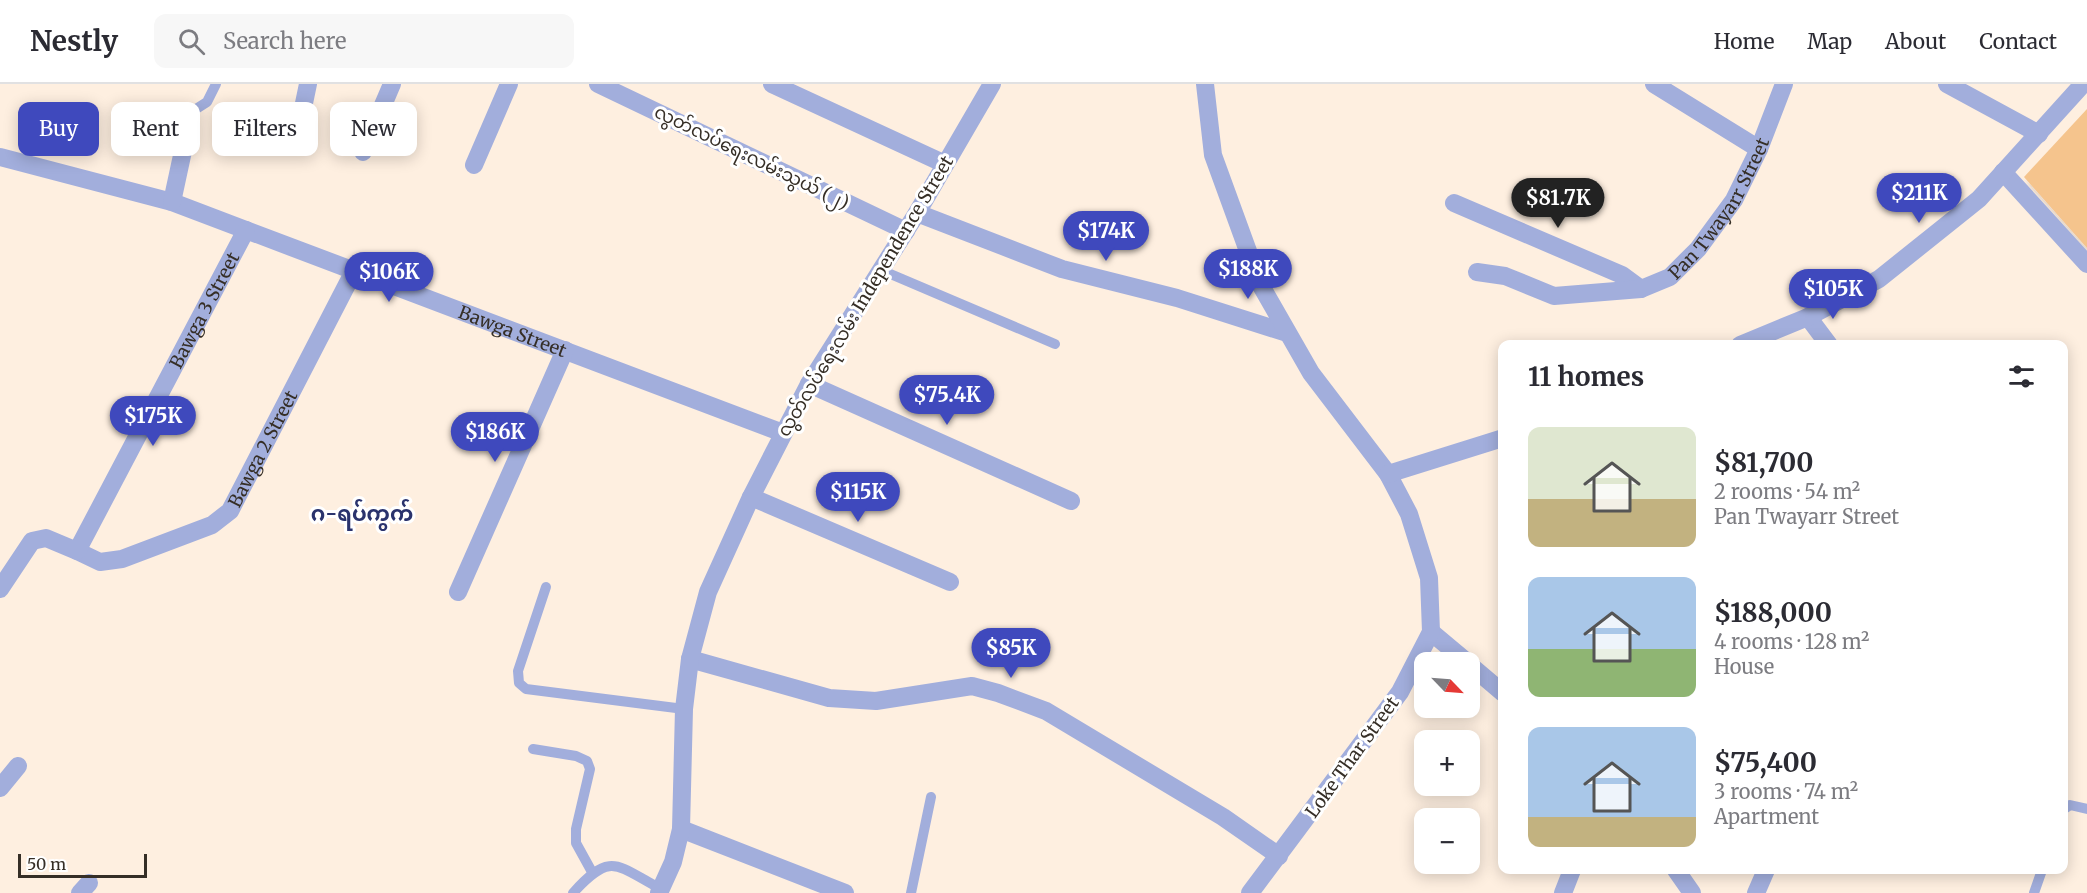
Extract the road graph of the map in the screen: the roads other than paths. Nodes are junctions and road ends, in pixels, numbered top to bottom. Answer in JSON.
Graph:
{"nodes":[{"id":1,"x":216,"y":84,"type":"edge"},
{"id":2,"x":392,"y":84,"type":"edge"},
{"id":3,"x":509,"y":84,"type":"edge"},
{"id":4,"x":598,"y":84,"type":"edge"},
{"id":5,"x":772,"y":84,"type":"edge"},
{"id":6,"x":992,"y":84,"type":"edge"},
{"id":7,"x":1205,"y":84,"type":"edge"},
{"id":8,"x":1654,"y":84,"type":"edge"},
{"id":9,"x":1784,"y":84,"type":"edge"},
{"id":10,"x":1947,"y":84,"type":"edge"},
{"id":11,"x":2083,"y":84,"type":"edge"},
{"id":12,"x":305,"y":85,"type":"edge"},
{"id":13,"x":302,"y":102,"type":"edge"},
{"id":14,"x":384,"y":102,"type":"edge"},
{"id":15,"x":200,"y":106,"type":"edge"},
{"id":16,"x":2039,"y":134,"type":"junction"},
{"id":17,"x":1760,"y":149,"type":"junction"},
{"id":18,"x":182,"y":156,"type":"edge"},
{"id":19,"x":0,"y":157,"type":"edge"},
{"id":20,"x":945,"y":164,"type":"junction"},
{"id":21,"x":474,"y":165,"type":"dead end"},
{"id":22,"x":2004,"y":172,"type":"junction"},
{"id":23,"x":172,"y":202,"type":"junction"},
{"id":24,"x":1454,"y":203,"type":"dead end"},
{"id":25,"x":917,"y":213,"type":"junction"},
{"id":26,"x":246,"y":230,"type":"junction"},
{"id":27,"x":906,"y":231,"type":"junction"},
{"id":28,"x":2087,"y":264,"type":"edge"},
{"id":29,"x":881,"y":270,"type":"junction"},
{"id":30,"x":354,"y":271,"type":"junction"},
{"id":31,"x":1477,"y":272,"type":"dead end"},
{"id":32,"x":1641,"y":289,"type":"junction"},
{"id":33,"x":1808,"y":317,"type":"junction"},
{"id":34,"x":1287,"y":333,"type":"junction"},
{"id":35,"x":1752,"y":340,"type":"edge"},
{"id":36,"x":1824,"y":340,"type":"edge"},
{"id":37,"x":1055,"y":344,"type":"dead end"},
{"id":38,"x":565,"y":350,"type":"junction"},
{"id":39,"x":809,"y":384,"type":"junction"},
{"id":40,"x":783,"y":433,"type":"junction"},
{"id":41,"x":1498,"y":443,"type":"edge"},
{"id":42,"x":1388,"y":474,"type":"junction"},
{"id":43,"x":752,"y":497,"type":"junction"},
{"id":44,"x":1071,"y":501,"type":"dead end"},
{"id":45,"x":77,"y":551,"type":"junction"},
{"id":46,"x":950,"y":582,"type":"dead end"},
{"id":47,"x":546,"y":587,"type":"dead end"},
{"id":48,"x":0,"y":589,"type":"edge"},
{"id":49,"x":458,"y":592,"type":"dead end"},
{"id":50,"x":1431,"y":632,"type":"junction"},
{"id":51,"x":1455,"y":652,"type":"edge"},
{"id":52,"x":690,"y":659,"type":"junction"},
{"id":53,"x":1480,"y":673,"type":"edge"},
{"id":54,"x":1498,"y":689,"type":"edge"},
{"id":55,"x":684,"y":709,"type":"junction"},
{"id":56,"x":533,"y":749,"type":"dead end"},
{"id":57,"x":18,"y":766,"type":"dead end"},
{"id":58,"x":0,"y":788,"type":"edge"},
{"id":59,"x":931,"y":797,"type":"dead end"},
{"id":60,"x":2068,"y":806,"type":"edge"},
{"id":61,"x":2087,"y":809,"type":"edge"},
{"id":62,"x":681,"y":829,"type":"junction"},
{"id":63,"x":1279,"y":856,"type":"junction"},
{"id":64,"x":592,"y":872,"type":"junction"},
{"id":65,"x":1570,"y":874,"type":"edge"},
{"id":66,"x":1679,"y":874,"type":"edge"},
{"id":67,"x":1764,"y":874,"type":"edge"},
{"id":68,"x":2041,"y":874,"type":"edge"},
{"id":69,"x":660,"y":891,"type":"edge"},
{"id":70,"x":573,"y":893,"type":"edge"},
{"id":71,"x":845,"y":893,"type":"edge"},
{"id":72,"x":911,"y":893,"type":"edge"},
{"id":73,"x":1250,"y":893,"type":"edge"},
{"id":74,"x":1563,"y":893,"type":"edge"},
{"id":75,"x":1692,"y":893,"type":"edge"},
{"id":76,"x":1756,"y":893,"type":"edge"},
{"id":77,"x":2034,"y":893,"type":"edge"}],
"edges":[{"from":1,"to":15,"type":"lane"},
{"from":2,"to":14,"type":"street"},
{"from":3,"to":21,"type":"street"},
{"from":4,"to":27,"type":"street","name":"လွတ်လပ်ရေးလမ်းသွယ် (၂)"},
{"from":5,"to":20,"type":"street"},
{"from":6,"to":20,"type":"street","name":"လွတ်လပ်ရေးလမ်း Independence Street"},
{"from":7,"to":34,"type":"street","name":"Loke Thar Street"},
{"from":8,"to":17,"type":"street"},
{"from":9,"to":17,"type":"street","name":"Pan Twayarr Street"},
{"from":10,"to":16,"type":"street"},
{"from":11,"to":16,"type":"street"},
{"from":12,"to":13,"type":"street"},
{"from":16,"to":22,"type":"street"},
{"from":17,"to":32,"type":"street","name":"Pan Twayarr Street"},
{"from":18,"to":23,"type":"street"},
{"from":19,"to":23,"type":"street","name":"Bawga Street"},
{"from":20,"to":25,"type":"street","name":"လွတ်လပ်ရေးလမ်း Independence Street"},
{"from":22,"to":28,"type":"street"},
{"from":22,"to":33,"type":"street"},
{"from":23,"to":26,"type":"street","name":"Bawga Street"},
{"from":24,"to":32,"type":"street"},
{"from":25,"to":27,"type":"street","name":"လွတ်လပ်ရေးလမ်း Independence Street"},
{"from":25,"to":34,"type":"street"},
{"from":26,"to":30,"type":"street","name":"Bawga Street"},
{"from":26,"to":45,"type":"street","name":"Bawga 3 Street"},
{"from":27,"to":29,"type":"street","name":"လွတ်လပ်ရေးလမ်း Independence Street"},
{"from":29,"to":37,"type":"lane"},
{"from":29,"to":39,"type":"street","name":"လွတ်လပ်ရေးလမ်း Independence Street"},
{"from":30,"to":38,"type":"street","name":"Bawga Street"},
{"from":30,"to":45,"type":"street","name":"Bawga 2 Street"},
{"from":31,"to":32,"type":"street","name":"Pan Twayarr Street"},
{"from":33,"to":35,"type":"street"},
{"from":33,"to":36,"type":"street"},
{"from":34,"to":42,"type":"street","name":"Loke Thar Street"},
{"from":38,"to":40,"type":"street","name":"Bawga Street"},
{"from":38,"to":49,"type":"street"},
{"from":39,"to":40,"type":"street","name":"လွတ်လပ်ရေးလမ်း Independence Street"},
{"from":39,"to":44,"type":"street"},
{"from":40,"to":43,"type":"street","name":"လွတ်လပ်ရေးလမ်း Independence Street"},
{"from":41,"to":42,"type":"street"},
{"from":42,"to":50,"type":"street","name":"Loke Thar Street"},
{"from":43,"to":46,"type":"street"},
{"from":43,"to":52,"type":"street","name":"လွတ်လပ်ရေးလမ်း Independence Street"},
{"from":45,"to":48,"type":"street"},
{"from":47,"to":55,"type":"lane"},
{"from":50,"to":51,"type":"street"},
{"from":50,"to":63,"type":"street","name":"Loke Thar Street"},
{"from":52,"to":55,"type":"street","name":"လွတ်လပ်ရေးလမ်း Independence Street"},
{"from":52,"to":63,"type":"street"},
{"from":53,"to":54,"type":"street"},
{"from":55,"to":62,"type":"street","name":"လွတ်လပ်ရေးလမ်း Independence Street"},
{"from":56,"to":64,"type":"lane"},
{"from":57,"to":58,"type":"street"},
{"from":59,"to":72,"type":"lane"},
{"from":60,"to":61,"type":"lane"},
{"from":62,"to":69,"type":"street","name":"လွတ်လပ်ရေးလမ်း Independence Street"},
{"from":62,"to":71,"type":"street"},
{"from":63,"to":73,"type":"street","name":"Loke Thar Street"},
{"from":64,"to":69,"type":"lane"},
{"from":64,"to":70,"type":"lane"},
{"from":65,"to":74,"type":"street"},
{"from":66,"to":75,"type":"street"},
{"from":67,"to":76,"type":"street"},
{"from":68,"to":77,"type":"lane"}]}
